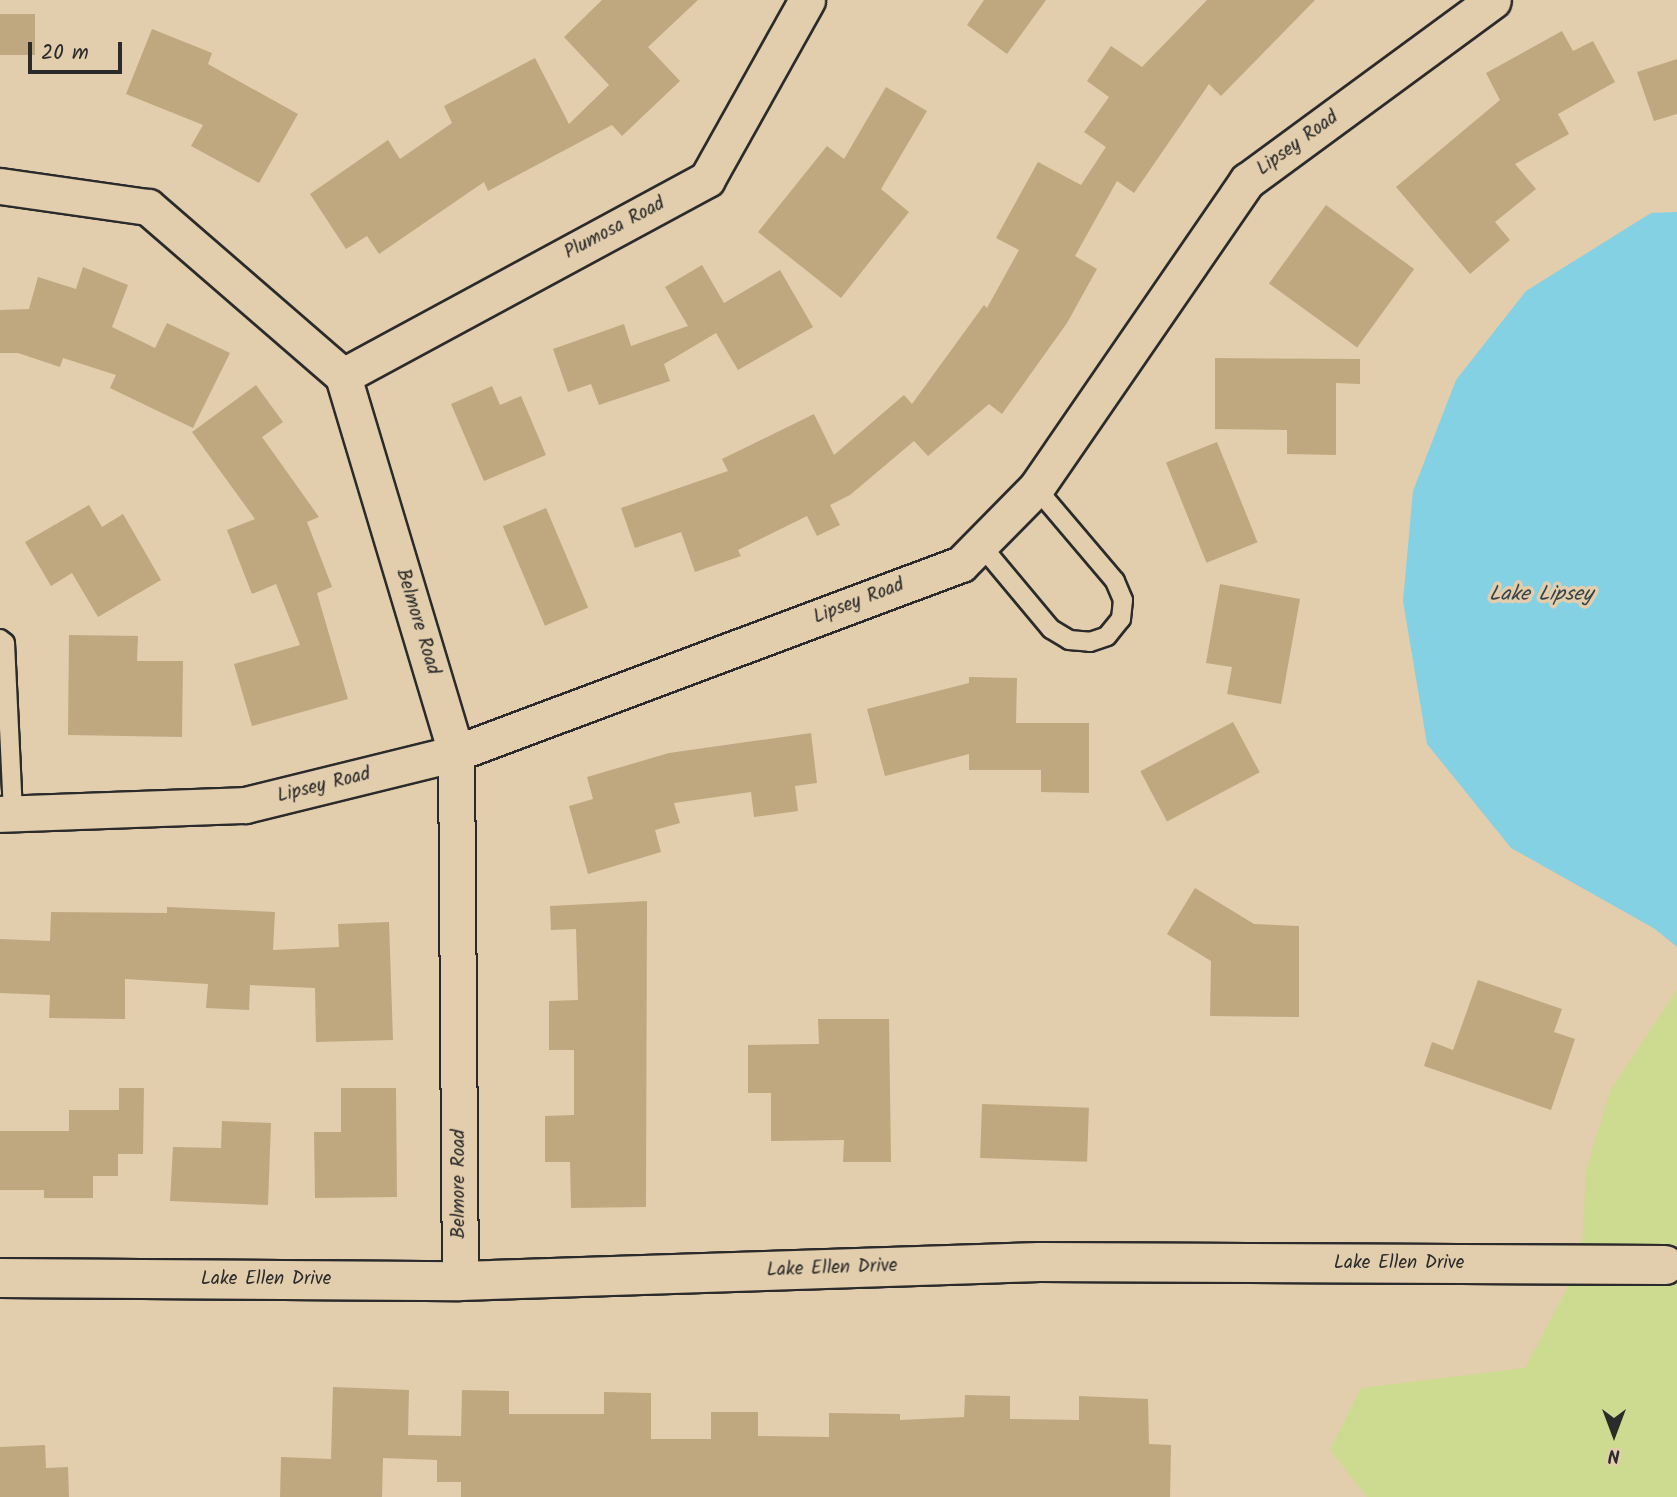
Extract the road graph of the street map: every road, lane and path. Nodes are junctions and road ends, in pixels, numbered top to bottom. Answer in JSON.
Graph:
{"nodes":[{"id":1,"x":807,"y":0,"type":"edge"},
{"id":2,"x":1493,"y":0,"type":"edge"},
{"id":3,"x":0,"y":186,"type":"edge"},
{"id":4,"x":343,"y":376,"type":"junction"},
{"id":5,"x":1036,"y":488,"type":"junction"},
{"id":6,"x":980,"y":544,"type":"junction"},
{"id":7,"x":0,"y":639,"type":"edge"},
{"id":8,"x":456,"y":753,"type":"junction"},
{"id":9,"x":6,"y":814,"type":"edge"},
{"id":10,"x":1665,"y":1265,"type":"dead end"},
{"id":11,"x":0,"y":1278,"type":"edge"},
{"id":12,"x":460,"y":1281,"type":"junction"}],
"edges":[{"from":1,"to":4,"type":"street","name":"Plumosa Road"},
{"from":2,"to":5,"type":"street","name":"Lipsey Road"},
{"from":3,"to":4,"type":"street"},
{"from":4,"to":8,"type":"street","name":"Belmore Road"},
{"from":5,"to":6,"type":"street","name":"Lipsey Road"},
{"from":5,"to":6,"type":"lane"},
{"from":6,"to":8,"type":"street","name":"Lipsey Road"},
{"from":7,"to":9,"type":"lane"},
{"from":8,"to":9,"type":"street","name":"Lipsey Road"},
{"from":8,"to":12,"type":"street","name":"Belmore Road"},
{"from":10,"to":12,"type":"street","name":"Lake Ellen Drive"},
{"from":11,"to":12,"type":"street","name":"Lake Ellen Drive"}]}
